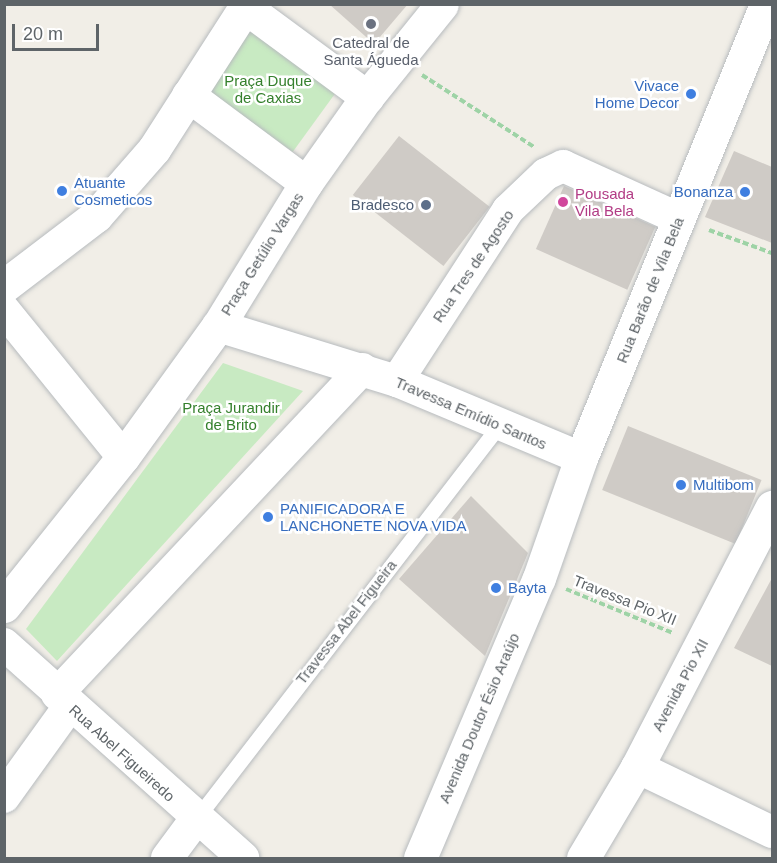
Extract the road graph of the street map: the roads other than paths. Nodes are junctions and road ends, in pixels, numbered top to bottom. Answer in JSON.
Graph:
{"nodes":[{"id":1,"x":442,"y":4,"type":"edge"},
{"id":2,"x":766,"y":4,"type":"edge"},
{"id":3,"x":246,"y":6,"type":"edge"},
{"id":4,"x":188,"y":95,"type":"junction"},
{"id":5,"x":367,"y":97,"type":"junction"},
{"id":6,"x":306,"y":183,"type":"junction"},
{"id":7,"x":680,"y":219,"type":"junction"},
{"id":8,"x":4,"y":286,"type":"edge"},
{"id":9,"x":4,"y":310,"type":"edge"},
{"id":10,"x":218,"y":326,"type":"junction"},
{"id":11,"x":362,"y":369,"type":"junction"},
{"id":12,"x":397,"y":381,"type":"junction"},
{"id":13,"x":499,"y":426,"type":"junction"},
{"id":14,"x":123,"y":457,"type":"junction"},
{"id":15,"x":580,"y":458,"type":"junction"},
{"id":16,"x":772,"y":507,"type":"edge"},
{"id":17,"x":538,"y":578,"type":"joint"},
{"id":18,"x":4,"y":606,"type":"edge"},
{"id":19,"x":4,"y":644,"type":"edge"},
{"id":20,"x":63,"y":700,"type":"junction"},
{"id":21,"x":637,"y":766,"type":"junction"},
{"id":22,"x":4,"y":797,"type":"edge"},
{"id":23,"x":196,"y":819,"type":"junction"},
{"id":24,"x":772,"y":832,"type":"edge"},
{"id":25,"x":167,"y":858,"type":"edge"},
{"id":26,"x":243,"y":858,"type":"edge"},
{"id":27,"x":420,"y":858,"type":"edge"},
{"id":28,"x":583,"y":858,"type":"edge"}],
"edges":[{"from":1,"to":5,"type":"main road","name":"Praça Getúlio Vargas"},
{"from":2,"to":7,"type":"main road","name":"Rua Barão de Vila Bela"},
{"from":3,"to":4,"type":"main road"},
{"from":3,"to":5,"type":"main road"},
{"from":4,"to":6,"type":"main road","name":"Praça Getúlio Vargas"},
{"from":4,"to":8,"type":"main road"},
{"from":5,"to":6,"type":"main road","name":"Praça Getúlio Vargas"},
{"from":6,"to":10,"type":"main road","name":"Praça Getúlio Vargas"},
{"from":7,"to":12,"type":"street","name":"Rua Tres de Agosto"},
{"from":7,"to":15,"type":"main road","name":"Rua Barão de Vila Bela"},
{"from":9,"to":14,"type":"street"},
{"from":10,"to":11,"type":"street"},
{"from":10,"to":14,"type":"main road"},
{"from":11,"to":12,"type":"street","name":"Travessa Emídio Santos"},
{"from":11,"to":20,"type":"street"},
{"from":12,"to":13,"type":"street","name":"Travessa Emídio Santos"},
{"from":13,"to":15,"type":"street","name":"Travessa Emídio Santos"},
{"from":13,"to":23,"type":"lane","name":"Travessa Abel Figueira"},
{"from":14,"to":18,"type":"main road"},
{"from":15,"to":17,"type":"main road","name":"Rua Barão de Vila Bela"},
{"from":16,"to":21,"type":"main road","name":"Avenida Pio XII"},
{"from":17,"to":27,"type":"main road","name":"Avenida Doutor Ésio Araújo"},
{"from":19,"to":20,"type":"street","name":"Rua Abel Figueiredo"},
{"from":20,"to":22,"type":"street"},
{"from":20,"to":23,"type":"street","name":"Rua Abel Figueiredo"},
{"from":21,"to":24,"type":"street"},
{"from":21,"to":28,"type":"main road","name":"Avenida Pio XII"},
{"from":23,"to":25,"type":"street"},
{"from":23,"to":26,"type":"street","name":"Rua Abel Figueiredo"}]}
